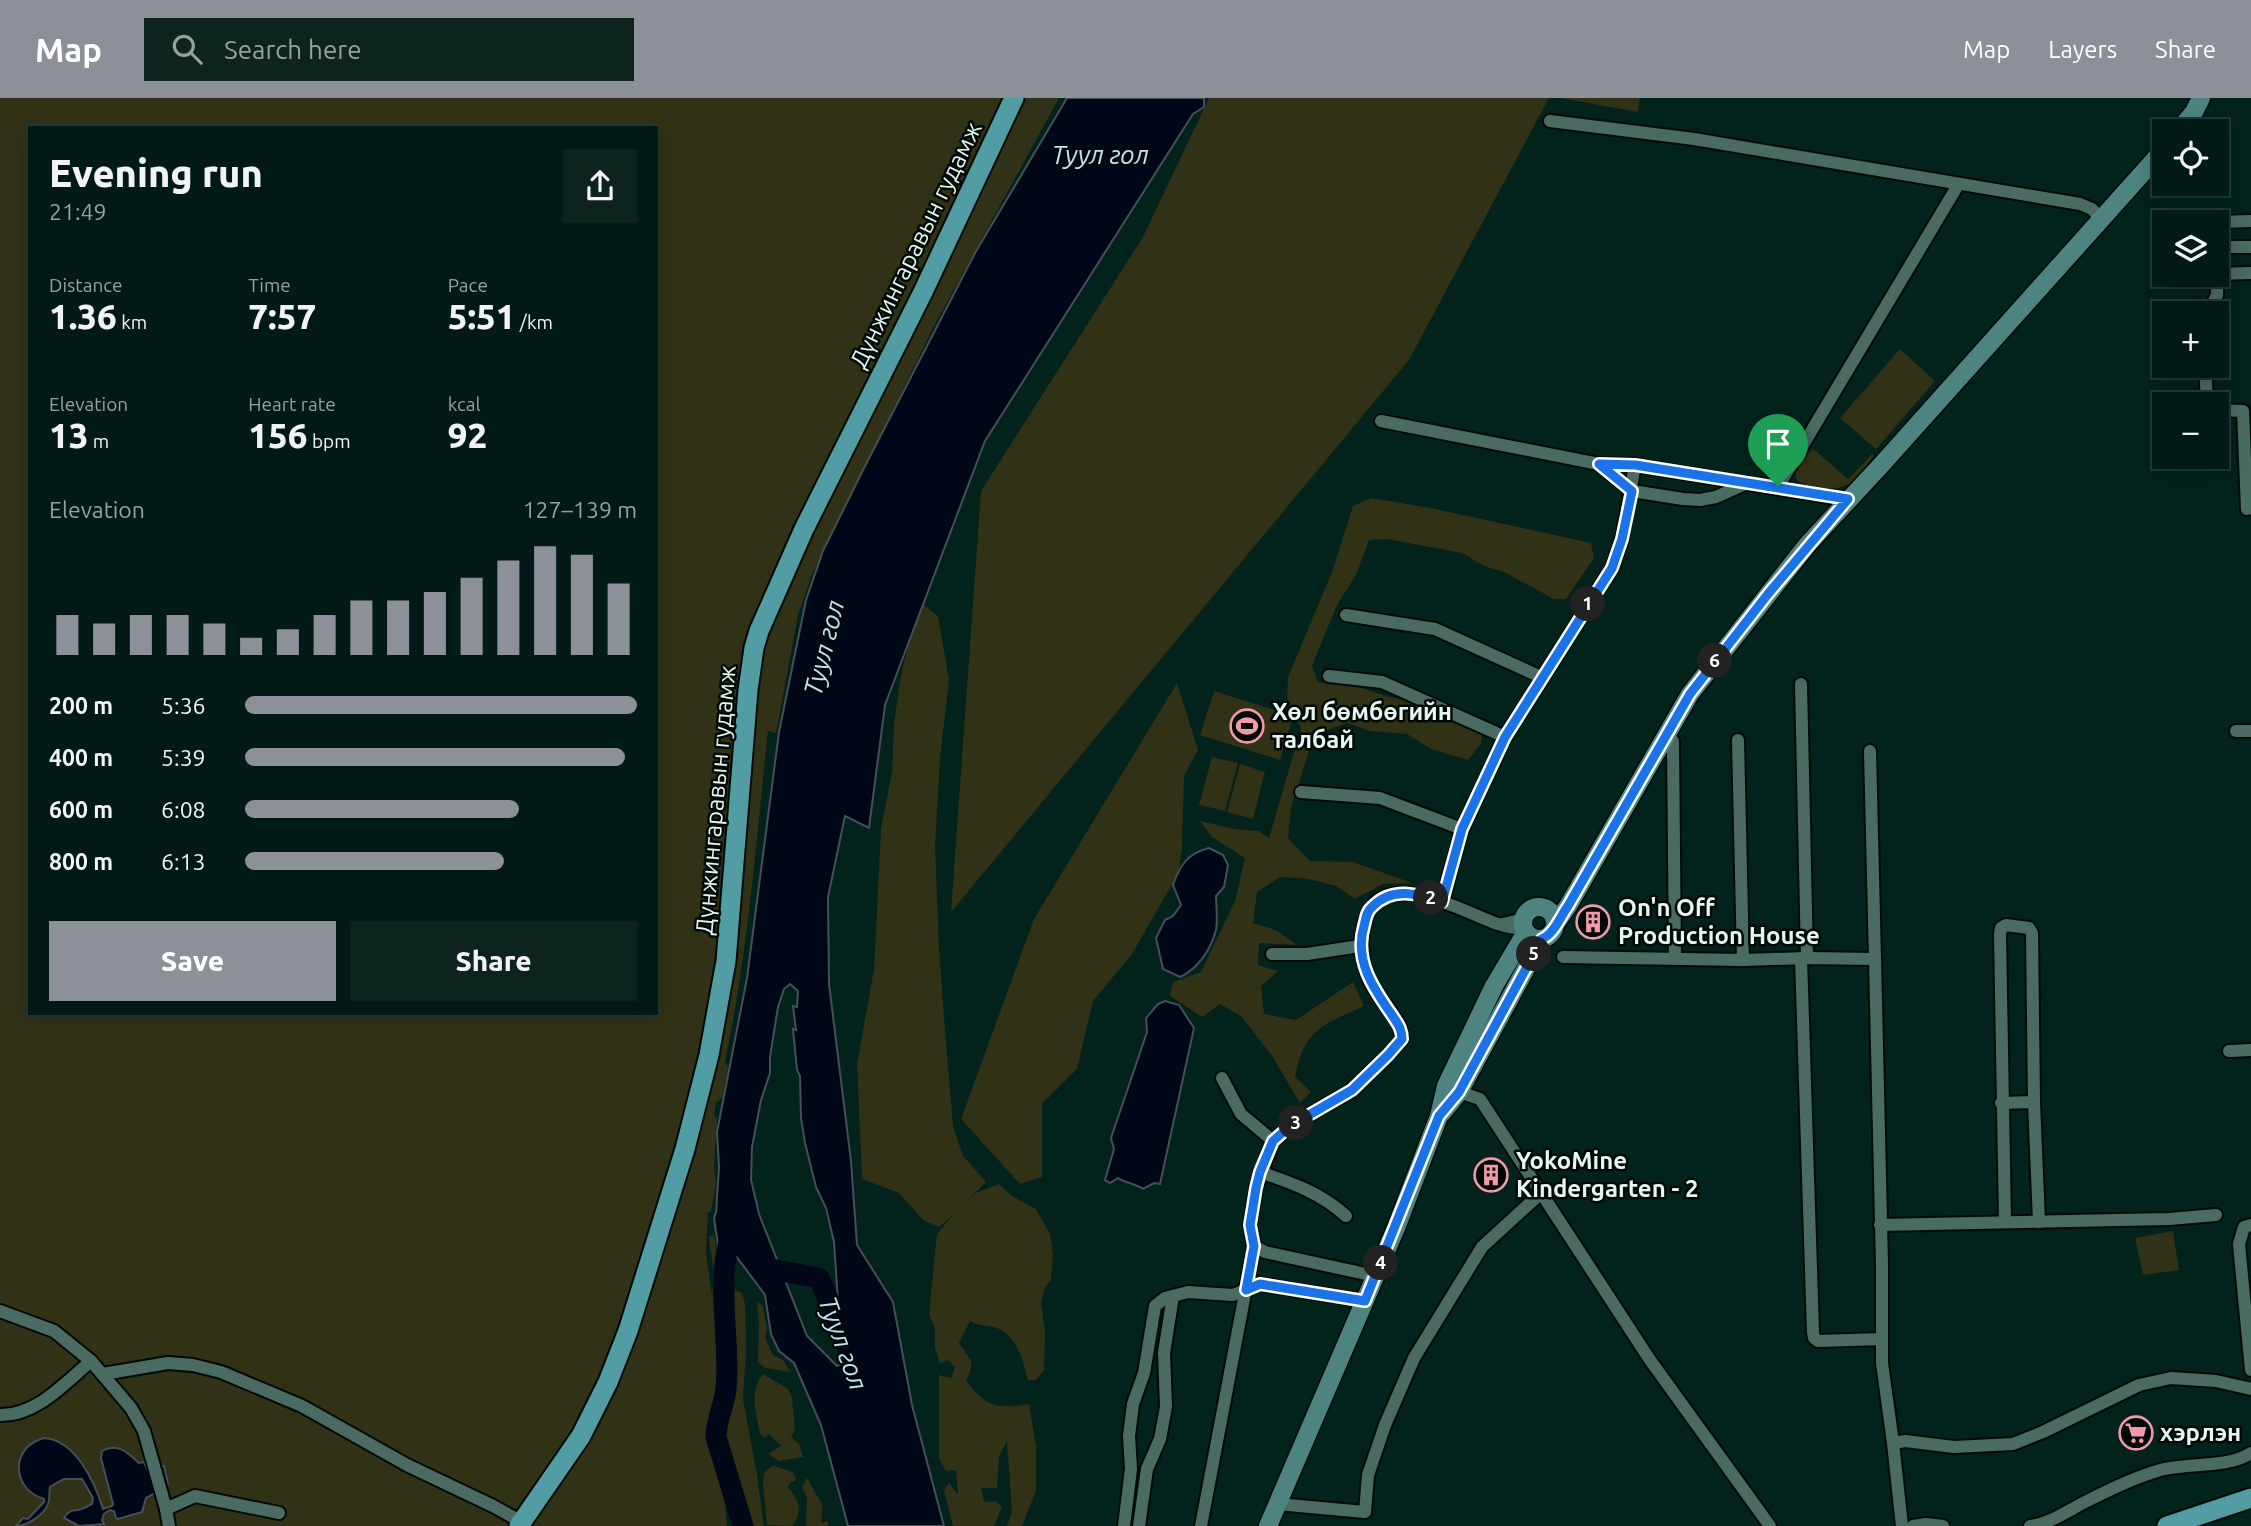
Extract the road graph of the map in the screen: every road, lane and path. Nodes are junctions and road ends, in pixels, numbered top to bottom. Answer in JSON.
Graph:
{"nodes":[{"id":1,"x":1014,"y":98,"type":"edge"},
{"id":2,"x":2201,"y":98,"type":"edge"},
{"id":3,"x":2188,"y":119,"type":"edge"},
{"id":4,"x":1550,"y":121,"type":"dead end"},
{"id":5,"x":2152,"y":162,"type":"edge"},
{"id":6,"x":1958,"y":185,"type":"junction"},
{"id":7,"x":2100,"y":218,"type":"junction"},
{"id":8,"x":2251,"y":221,"type":"edge"},
{"id":9,"x":2229,"y":222,"type":"edge"},
{"id":10,"x":2229,"y":247,"type":"edge"},
{"id":11,"x":2251,"y":247,"type":"edge"},
{"id":12,"x":2251,"y":273,"type":"edge"},
{"id":13,"x":2229,"y":274,"type":"edge"},
{"id":14,"x":2229,"y":410,"type":"edge"},
{"id":15,"x":2247,"y":411,"type":"edge"},
{"id":16,"x":1381,"y":421,"type":"dead end"},
{"id":17,"x":1599,"y":464,"type":"junction"},
{"id":18,"x":1635,"y":465,"type":"junction"},
{"id":19,"x":1748,"y":483,"type":"junction"},
{"id":20,"x":1778,"y":486,"type":"junction"},
{"id":21,"x":1632,"y":491,"type":"junction"},
{"id":22,"x":1848,"y":499,"type":"junction"},
{"id":23,"x":2251,"y":508,"type":"edge"},
{"id":24,"x":1346,"y":615,"type":"dead end"},
{"id":25,"x":1329,"y":676,"type":"dead end"},
{"id":26,"x":1541,"y":677,"type":"junction"},
{"id":27,"x":1801,"y":684,"type":"dead end"},
{"id":28,"x":2236,"y":731,"type":"dead end"},
{"id":29,"x":2251,"y":731,"type":"edge"},
{"id":30,"x":1505,"y":737,"type":"junction"},
{"id":31,"x":1738,"y":740,"type":"dead end"},
{"id":32,"x":1673,"y":741,"type":"dead end"},
{"id":33,"x":1870,"y":751,"type":"dead end"},
{"id":34,"x":1301,"y":792,"type":"dead end"},
{"id":35,"x":1462,"y":829,"type":"junction"},
{"id":36,"x":1442,"y":902,"type":"junction"},
{"id":37,"x":1551,"y":917,"type":"junction"},
{"id":38,"x":1529,"y":930,"type":"junction"},
{"id":39,"x":1360,"y":946,"type":"junction"},
{"id":40,"x":1272,"y":954,"type":"dead end"},
{"id":41,"x":1563,"y":957,"type":"dead end"},
{"id":42,"x":1675,"y":958,"type":"junction"},
{"id":43,"x":1804,"y":958,"type":"junction"},
{"id":44,"x":1875,"y":959,"type":"junction"},
{"id":45,"x":1743,"y":960,"type":"junction"},
{"id":46,"x":2251,"y":1050,"type":"edge"},
{"id":47,"x":2229,"y":1051,"type":"dead end"},
{"id":48,"x":1222,"y":1078,"type":"dead end"},
{"id":49,"x":1459,"y":1092,"type":"junction"},
{"id":50,"x":2034,"y":1102,"type":"junction"},
{"id":51,"x":2001,"y":1103,"type":"junction"},
{"id":52,"x":1439,"y":1116,"type":"junction"},
{"id":53,"x":1273,"y":1141,"type":"junction"},
{"id":54,"x":1260,"y":1172,"type":"junction"},
{"id":55,"x":1541,"y":1193,"type":"junction"},
{"id":56,"x":2216,"y":1215,"type":"dead end"},
{"id":57,"x":1346,"y":1216,"type":"dead end"},
{"id":58,"x":2005,"y":1222,"type":"junction"},
{"id":59,"x":2039,"y":1222,"type":"junction"},
{"id":60,"x":1880,"y":1225,"type":"junction"},
{"id":61,"x":2251,"y":1225,"type":"edge"},
{"id":62,"x":1254,"y":1246,"type":"junction"},
{"id":63,"x":1376,"y":1276,"type":"junction"},
{"id":64,"x":1246,"y":1290,"type":"junction"},
{"id":65,"x":1173,"y":1296,"type":"junction"},
{"id":66,"x":1365,"y":1301,"type":"junction"},
{"id":67,"x":0,"y":1311,"type":"edge"},
{"id":68,"x":1882,"y":1339,"type":"junction"},
{"id":69,"x":91,"y":1361,"type":"junction"},
{"id":70,"x":2251,"y":1370,"type":"edge"},
{"id":71,"x":103,"y":1374,"type":"junction"},
{"id":72,"x":2251,"y":1390,"type":"edge"},
{"id":73,"x":0,"y":1415,"type":"edge"},
{"id":74,"x":1893,"y":1443,"type":"junction"},
{"id":75,"x":2251,"y":1453,"type":"edge"},
{"id":76,"x":2251,"y":1498,"type":"edge"},
{"id":77,"x":1277,"y":1504,"type":"junction"},
{"id":78,"x":166,"y":1509,"type":"junction"},
{"id":79,"x":1365,"y":1512,"type":"junction"},
{"id":80,"x":279,"y":1513,"type":"dead end"},
{"id":81,"x":520,"y":1524,"type":"edge"},
{"id":82,"x":1124,"y":1525,"type":"edge"},
{"id":83,"x":169,"y":1526,"type":"edge"},
{"id":84,"x":1140,"y":1526,"type":"edge"},
{"id":85,"x":1201,"y":1526,"type":"edge"},
{"id":86,"x":1268,"y":1526,"type":"edge"},
{"id":87,"x":1367,"y":1526,"type":"edge"},
{"id":88,"x":1770,"y":1526,"type":"edge"},
{"id":89,"x":1903,"y":1526,"type":"edge"},
{"id":90,"x":1913,"y":1526,"type":"edge"},
{"id":91,"x":1943,"y":1526,"type":"edge"},
{"id":92,"x":2030,"y":1526,"type":"edge"},
{"id":93,"x":2167,"y":1526,"type":"edge"}],
"edges":[{"from":1,"to":81,"type":"main road","name":"Дүнжингаравын гудамж"},
{"from":2,"to":3,"type":"street"},
{"from":4,"to":6,"type":"street"},
{"from":5,"to":7,"type":"street"},
{"from":6,"to":7,"type":"street"},
{"from":6,"to":20,"type":"street"},
{"from":7,"to":22,"type":"street"},
{"from":8,"to":9,"type":"street"},
{"from":10,"to":11,"type":"street"},
{"from":12,"to":13,"type":"street"},
{"from":14,"to":15,"type":"street"},
{"from":15,"to":23,"type":"street"},
{"from":16,"to":17,"type":"street"},
{"from":17,"to":18,"type":"street"},
{"from":17,"to":21,"type":"street"},
{"from":18,"to":19,"type":"street"},
{"from":18,"to":21,"type":"street"},
{"from":19,"to":20,"type":"street"},
{"from":19,"to":21,"type":"street"},
{"from":20,"to":22,"type":"street"},
{"from":21,"to":26,"type":"street"},
{"from":22,"to":37,"type":"street"},
{"from":24,"to":26,"type":"street"},
{"from":25,"to":30,"type":"street"},
{"from":26,"to":30,"type":"street"},
{"from":27,"to":43,"type":"street"},
{"from":28,"to":29,"type":"street"},
{"from":30,"to":35,"type":"street"},
{"from":31,"to":45,"type":"street"},
{"from":32,"to":42,"type":"street"},
{"from":33,"to":44,"type":"street"},
{"from":34,"to":35,"type":"street"},
{"from":35,"to":36,"type":"street"},
{"from":36,"to":38,"type":"street"},
{"from":36,"to":39,"type":"street"},
{"from":37,"to":38,"type":"street"},
{"from":37,"to":38,"type":"street"},
{"from":38,"to":49,"type":"street"},
{"from":38,"to":52,"type":"street"},
{"from":39,"to":40,"type":"street"},
{"from":39,"to":53,"type":"street"},
{"from":41,"to":42,"type":"street"},
{"from":42,"to":45,"type":"street"},
{"from":43,"to":44,"type":"street"},
{"from":43,"to":45,"type":"street"},
{"from":43,"to":68,"type":"street"},
{"from":44,"to":60,"type":"street"},
{"from":46,"to":47,"type":"street"},
{"from":48,"to":53,"type":"street"},
{"from":49,"to":52,"type":"street"},
{"from":49,"to":55,"type":"street"},
{"from":50,"to":51,"type":"street"},
{"from":50,"to":51,"type":"street"},
{"from":50,"to":59,"type":"street"},
{"from":51,"to":58,"type":"street"},
{"from":52,"to":63,"type":"street"},
{"from":53,"to":54,"type":"street"},
{"from":54,"to":57,"type":"street"},
{"from":54,"to":62,"type":"street"},
{"from":55,"to":79,"type":"street"},
{"from":55,"to":88,"type":"street"},
{"from":56,"to":59,"type":"street"},
{"from":58,"to":59,"type":"street"},
{"from":58,"to":60,"type":"street"},
{"from":60,"to":68,"type":"street"},
{"from":61,"to":70,"type":"street"},
{"from":62,"to":63,"type":"street"},
{"from":62,"to":64,"type":"street"},
{"from":63,"to":66,"type":"street"},
{"from":64,"to":65,"type":"street"},
{"from":64,"to":66,"type":"street"},
{"from":64,"to":85,"type":"street"},
{"from":65,"to":82,"type":"street"},
{"from":65,"to":84,"type":"street"},
{"from":66,"to":77,"type":"street"},
{"from":67,"to":69,"type":"street"},
{"from":68,"to":74,"type":"street"},
{"from":69,"to":71,"type":"street"},
{"from":69,"to":73,"type":"street"},
{"from":71,"to":78,"type":"street"},
{"from":71,"to":81,"type":"street"},
{"from":72,"to":74,"type":"street"},
{"from":74,"to":89,"type":"street"},
{"from":75,"to":92,"type":"street"},
{"from":76,"to":93,"type":"main road"},
{"from":77,"to":79,"type":"street"},
{"from":77,"to":86,"type":"street"},
{"from":78,"to":80,"type":"street"},
{"from":78,"to":83,"type":"street"},
{"from":79,"to":87,"type":"street"},
{"from":82,"to":84,"type":"street"},
{"from":90,"to":91,"type":"street"}]}
